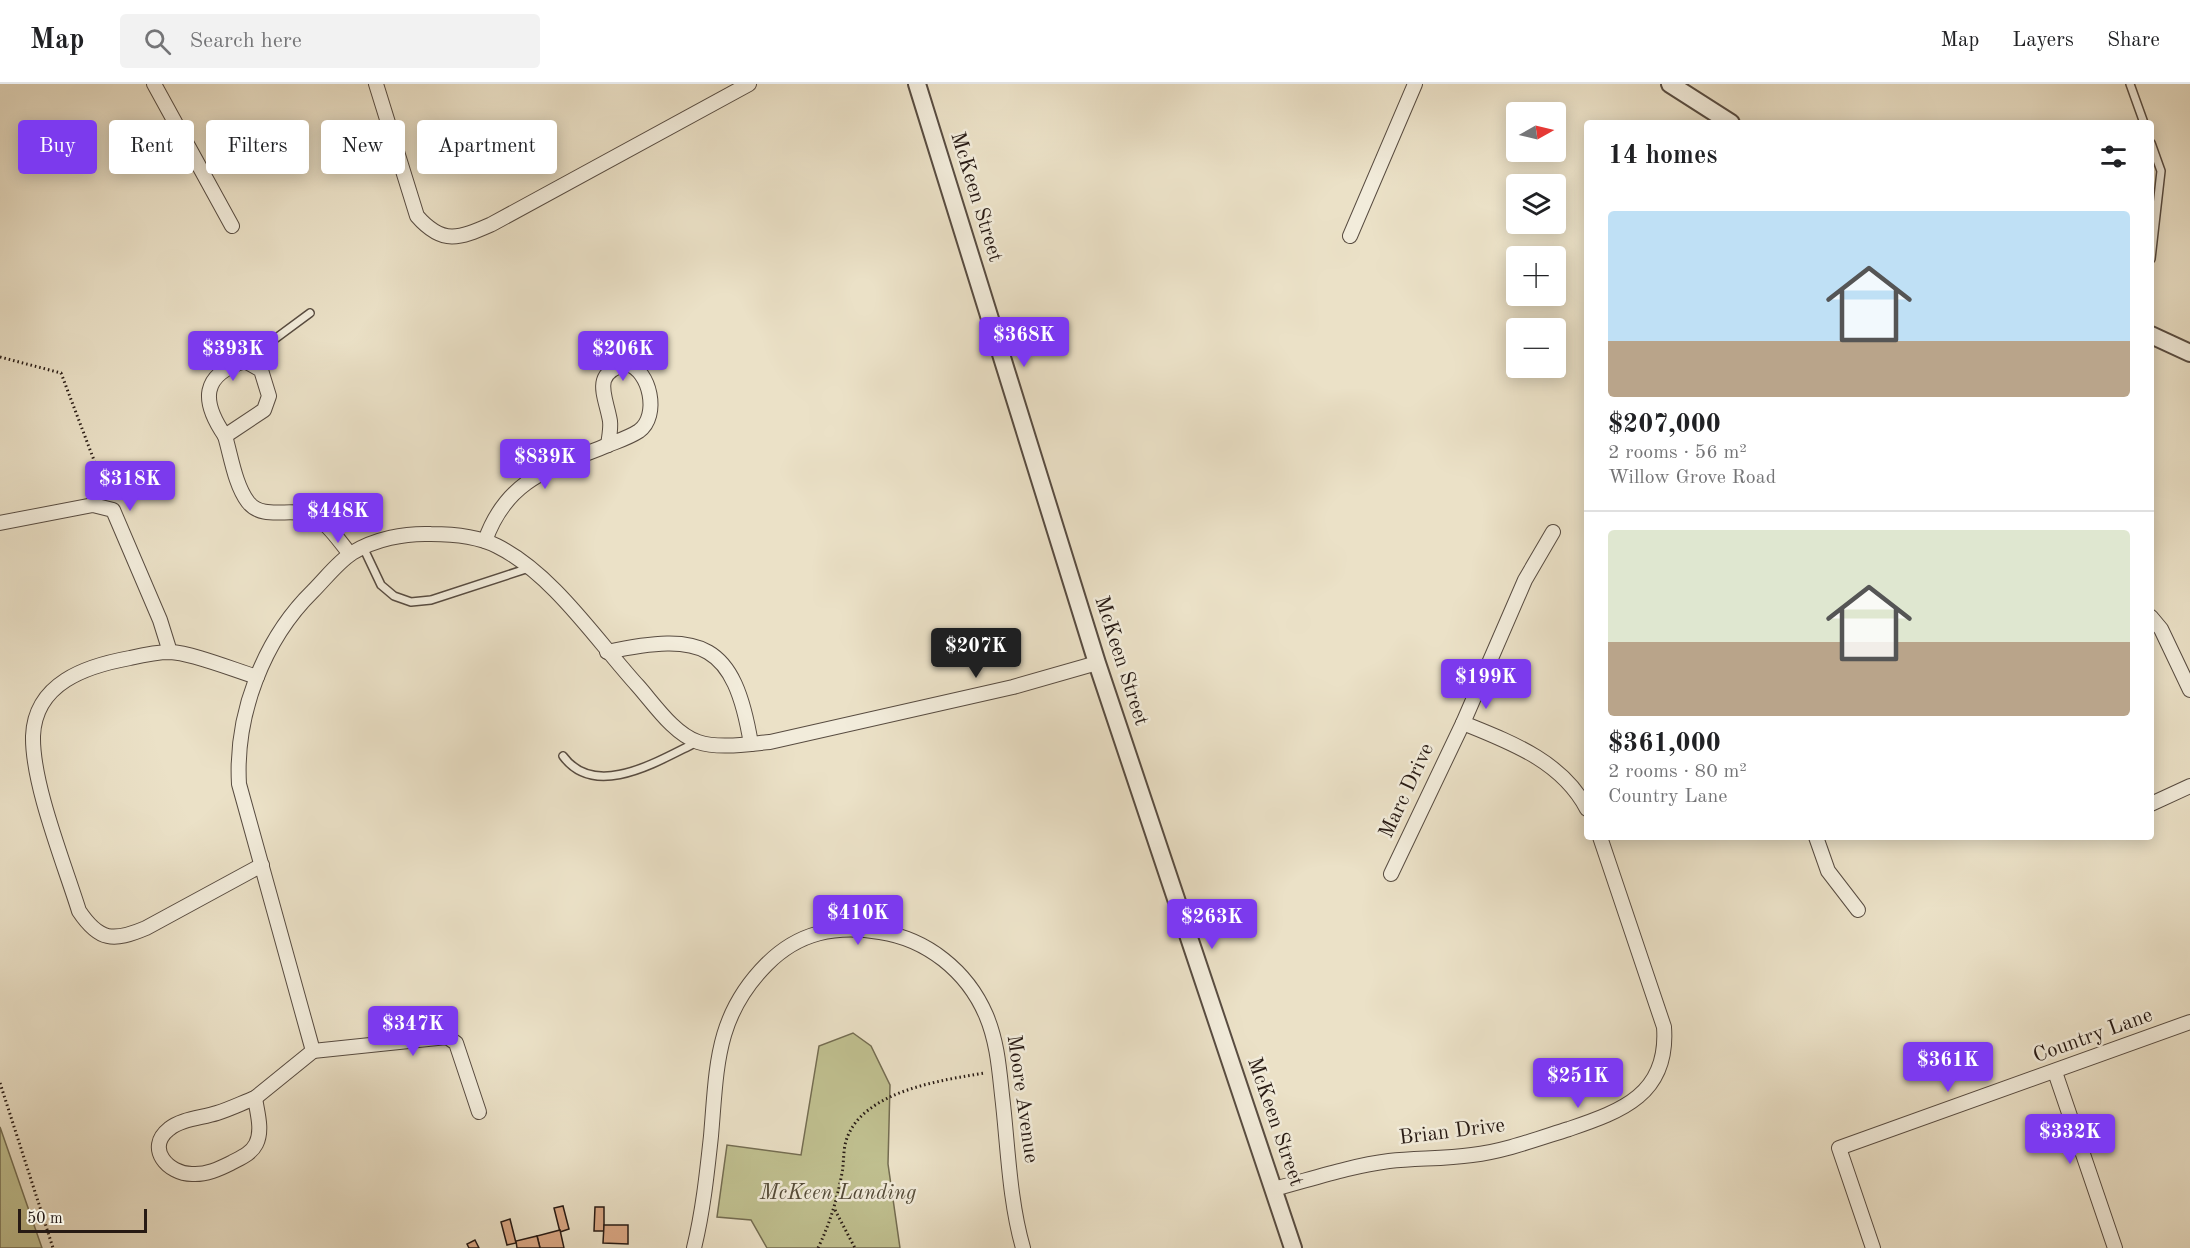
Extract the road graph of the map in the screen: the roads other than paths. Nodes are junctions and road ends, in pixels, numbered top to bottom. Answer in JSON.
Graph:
{"nodes":[{"id":1,"x":154,"y":84,"type":"edge"},
{"id":2,"x":376,"y":84,"type":"edge"},
{"id":3,"x":749,"y":84,"type":"edge"},
{"id":4,"x":917,"y":84,"type":"edge"},
{"id":5,"x":1415,"y":84,"type":"edge"},
{"id":6,"x":1670,"y":84,"type":"edge"},
{"id":7,"x":2130,"y":84,"type":"edge"},
{"id":8,"x":1726,"y":120,"type":"edge"},
{"id":9,"x":2143,"y":120,"type":"edge"},
{"id":10,"x":2154,"y":151,"type":"edge"},
{"id":11,"x":232,"y":226,"type":"dead end"},
{"id":12,"x":2154,"y":233,"type":"edge"},
{"id":13,"x":1350,"y":236,"type":"dead end"},
{"id":14,"x":310,"y":313,"type":"dead end"},
{"id":15,"x":2154,"y":336,"type":"edge"},
{"id":16,"x":2190,"y":353,"type":"edge"},
{"id":17,"x":245,"y":361,"type":"junction"},
{"id":18,"x":225,"y":436,"type":"junction"},
{"id":19,"x":608,"y":445,"type":"junction"},
{"id":20,"x":0,"y":523,"type":"edge"},
{"id":21,"x":1553,"y":531,"type":"dead end"},
{"id":22,"x":485,"y":541,"type":"junction"},
{"id":23,"x":363,"y":547,"type":"junction"},
{"id":24,"x":350,"y":554,"type":"junction"},
{"id":25,"x":529,"y":568,"type":"junction"},
{"id":26,"x":2154,"y":621,"type":"edge"},
{"id":27,"x":170,"y":652,"type":"junction"},
{"id":28,"x":607,"y":652,"type":"junction"},
{"id":29,"x":1097,"y":663,"type":"junction"},
{"id":30,"x":257,"y":677,"type":"junction"},
{"id":31,"x":2190,"y":690,"type":"edge"},
{"id":32,"x":1463,"y":723,"type":"junction"},
{"id":33,"x":698,"y":742,"type":"junction"},
{"id":34,"x":751,"y":744,"type":"junction"},
{"id":35,"x":563,"y":756,"type":"dead end"},
{"id":36,"x":2190,"y":786,"type":"edge"},
{"id":37,"x":2154,"y":803,"type":"edge"},
{"id":38,"x":1584,"y":804,"type":"edge"},
{"id":39,"x":1601,"y":840,"type":"edge"},
{"id":40,"x":1817,"y":840,"type":"edge"},
{"id":41,"x":262,"y":865,"type":"junction"},
{"id":42,"x":1391,"y":874,"type":"dead end"},
{"id":43,"x":1858,"y":910,"type":"dead end"},
{"id":44,"x":2190,"y":1022,"type":"edge"},
{"id":45,"x":313,"y":1051,"type":"junction"},
{"id":46,"x":2055,"y":1072,"type":"junction"},
{"id":47,"x":255,"y":1098,"type":"junction"},
{"id":48,"x":479,"y":1112,"type":"dead end"},
{"id":49,"x":1274,"y":1189,"type":"junction"},
{"id":50,"x":694,"y":1248,"type":"edge"},
{"id":51,"x":1023,"y":1248,"type":"edge"},
{"id":52,"x":1293,"y":1248,"type":"edge"},
{"id":53,"x":1873,"y":1248,"type":"edge"},
{"id":54,"x":2115,"y":1248,"type":"edge"}],
"edges":[{"from":1,"to":11,"type":"street"},
{"from":2,"to":3,"type":"street"},
{"from":4,"to":29,"type":"street","name":"McKeen Street"},
{"from":5,"to":13,"type":"street"},
{"from":6,"to":8,"type":"street"},
{"from":7,"to":9,"type":"lane"},
{"from":10,"to":12,"type":"lane"},
{"from":14,"to":17,"type":"lane"},
{"from":15,"to":16,"type":"street"},
{"from":17,"to":18,"type":"street"},
{"from":17,"to":18,"type":"street"},
{"from":18,"to":24,"type":"street"},
{"from":19,"to":19,"type":"street"},
{"from":19,"to":22,"type":"street"},
{"from":20,"to":27,"type":"street"},
{"from":21,"to":32,"type":"street","name":"Marc Drive"},
{"from":22,"to":23,"type":"street"},
{"from":22,"to":25,"type":"street"},
{"from":23,"to":24,"type":"street"},
{"from":23,"to":25,"type":"lane"},
{"from":24,"to":30,"type":"street"},
{"from":25,"to":28,"type":"street"},
{"from":26,"to":31,"type":"street"},
{"from":27,"to":30,"type":"street"},
{"from":27,"to":41,"type":"street"},
{"from":28,"to":33,"type":"street"},
{"from":28,"to":34,"type":"street"},
{"from":29,"to":34,"type":"street"},
{"from":29,"to":49,"type":"street","name":"McKeen Street"},
{"from":30,"to":41,"type":"street"},
{"from":32,"to":38,"type":"street"},
{"from":32,"to":42,"type":"street","name":"Marc Drive"},
{"from":33,"to":34,"type":"street"},
{"from":33,"to":35,"type":"lane"},
{"from":36,"to":37,"type":"street"},
{"from":39,"to":49,"type":"street","name":"Brian Drive"},
{"from":40,"to":43,"type":"street"},
{"from":41,"to":45,"type":"street"},
{"from":44,"to":46,"type":"street","name":"Country Lane"},
{"from":45,"to":47,"type":"street"},
{"from":45,"to":48,"type":"street"},
{"from":46,"to":53,"type":"street","name":"Country Lane"},
{"from":46,"to":54,"type":"street"},
{"from":47,"to":47,"type":"street"},
{"from":49,"to":52,"type":"street","name":"McKeen Street"},
{"from":50,"to":51,"type":"street","name":"Moore Avenue"}]}
